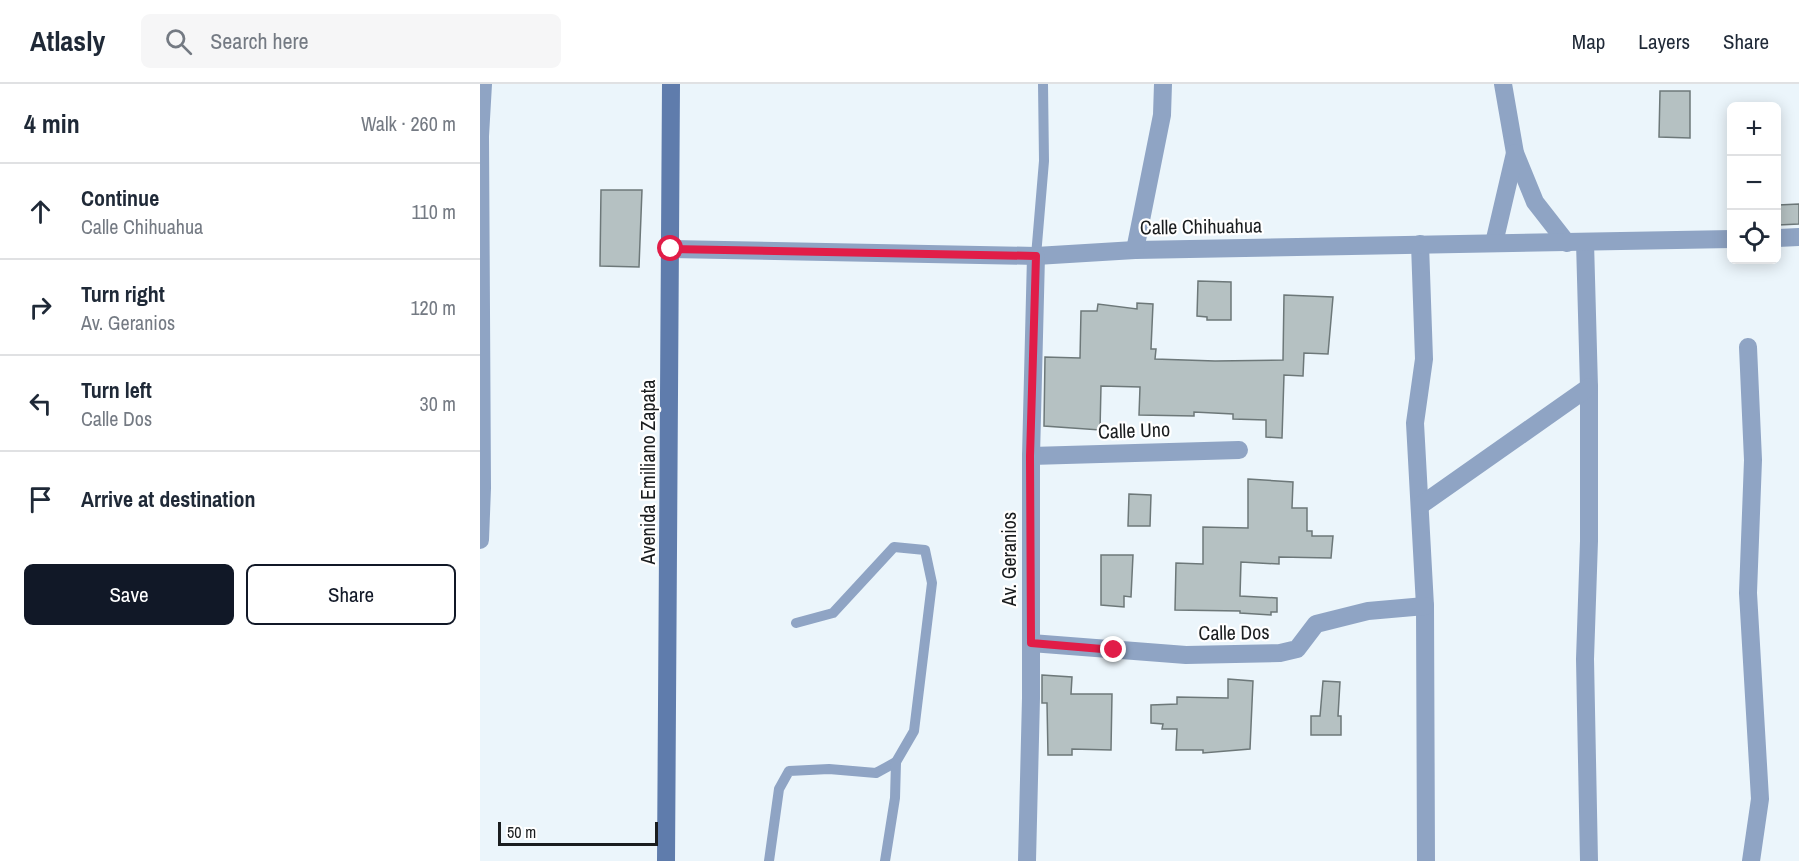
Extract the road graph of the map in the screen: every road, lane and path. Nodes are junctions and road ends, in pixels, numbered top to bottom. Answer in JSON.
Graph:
{"nodes":[{"id":1,"x":483,"y":84,"type":"edge"},
{"id":2,"x":671,"y":84,"type":"edge"},
{"id":3,"x":1043,"y":84,"type":"edge"},
{"id":4,"x":1163,"y":84,"type":"edge"},
{"id":5,"x":1503,"y":84,"type":"edge"},
{"id":6,"x":480,"y":136,"type":"edge"},
{"id":7,"x":1515,"y":153,"type":"junction"},
{"id":8,"x":1781,"y":237,"type":"edge"},
{"id":9,"x":1799,"y":237,"type":"edge"},
{"id":10,"x":1727,"y":238,"type":"edge"},
{"id":11,"x":1576,"y":242,"type":"junction"},
{"id":12,"x":1494,"y":243,"type":"junction"},
{"id":13,"x":1420,"y":244,"type":"junction"},
{"id":14,"x":671,"y":249,"type":"junction"},
{"id":15,"x":1135,"y":250,"type":"junction"},
{"id":16,"x":1036,"y":256,"type":"junction"},
{"id":17,"x":481,"y":301,"type":"edge"},
{"id":18,"x":1748,"y":347,"type":"dead end"},
{"id":19,"x":1589,"y":387,"type":"junction"},
{"id":20,"x":1239,"y":450,"type":"dead end"},
{"id":21,"x":1030,"y":456,"type":"junction"},
{"id":22,"x":481,"y":488,"type":"edge"},
{"id":23,"x":1420,"y":505,"type":"junction"},
{"id":24,"x":480,"y":540,"type":"edge"},
{"id":25,"x":1425,"y":606,"type":"junction"},
{"id":26,"x":796,"y":623,"type":"dead end"},
{"id":27,"x":1031,"y":643,"type":"junction"},
{"id":28,"x":896,"y":762,"type":"junction"},
{"id":29,"x":666,"y":861,"type":"edge"},
{"id":30,"x":769,"y":861,"type":"edge"},
{"id":31,"x":885,"y":861,"type":"edge"},
{"id":32,"x":1027,"y":861,"type":"edge"},
{"id":33,"x":1426,"y":861,"type":"edge"},
{"id":34,"x":1589,"y":861,"type":"edge"},
{"id":35,"x":1751,"y":861,"type":"edge"}],
"edges":[{"from":1,"to":6,"type":"street"},
{"from":2,"to":14,"type":"main road","name":"Avenida Emiliano Zapata"},
{"from":3,"to":16,"type":"lane"},
{"from":4,"to":15,"type":"street"},
{"from":5,"to":7,"type":"street"},
{"from":6,"to":17,"type":"street"},
{"from":7,"to":11,"type":"street"},
{"from":7,"to":12,"type":"street"},
{"from":8,"to":9,"type":"street"},
{"from":10,"to":11,"type":"street","name":"Calle Chihuahua"},
{"from":11,"to":12,"type":"street","name":"Calle Chihuahua"},
{"from":11,"to":19,"type":"street"},
{"from":12,"to":13,"type":"street","name":"Calle Chihuahua"},
{"from":13,"to":15,"type":"street","name":"Calle Chihuahua"},
{"from":13,"to":23,"type":"street"},
{"from":14,"to":16,"type":"street","name":"Calle Chihuahua"},
{"from":14,"to":29,"type":"main road","name":"Avenida Emiliano Zapata"},
{"from":15,"to":16,"type":"street","name":"Calle Chihuahua"},
{"from":16,"to":21,"type":"street","name":"Av. Geranios"},
{"from":17,"to":22,"type":"street"},
{"from":18,"to":35,"type":"street"},
{"from":19,"to":23,"type":"street"},
{"from":19,"to":34,"type":"street"},
{"from":20,"to":21,"type":"street","name":"Calle Uno"},
{"from":21,"to":27,"type":"street","name":"Av. Geranios"},
{"from":22,"to":24,"type":"street"},
{"from":23,"to":25,"type":"street"},
{"from":25,"to":27,"type":"street","name":"Calle Dos"},
{"from":25,"to":33,"type":"street"},
{"from":26,"to":28,"type":"lane"},
{"from":27,"to":32,"type":"street","name":"Av. Geranios"},
{"from":28,"to":30,"type":"lane"},
{"from":28,"to":31,"type":"lane"}]}
